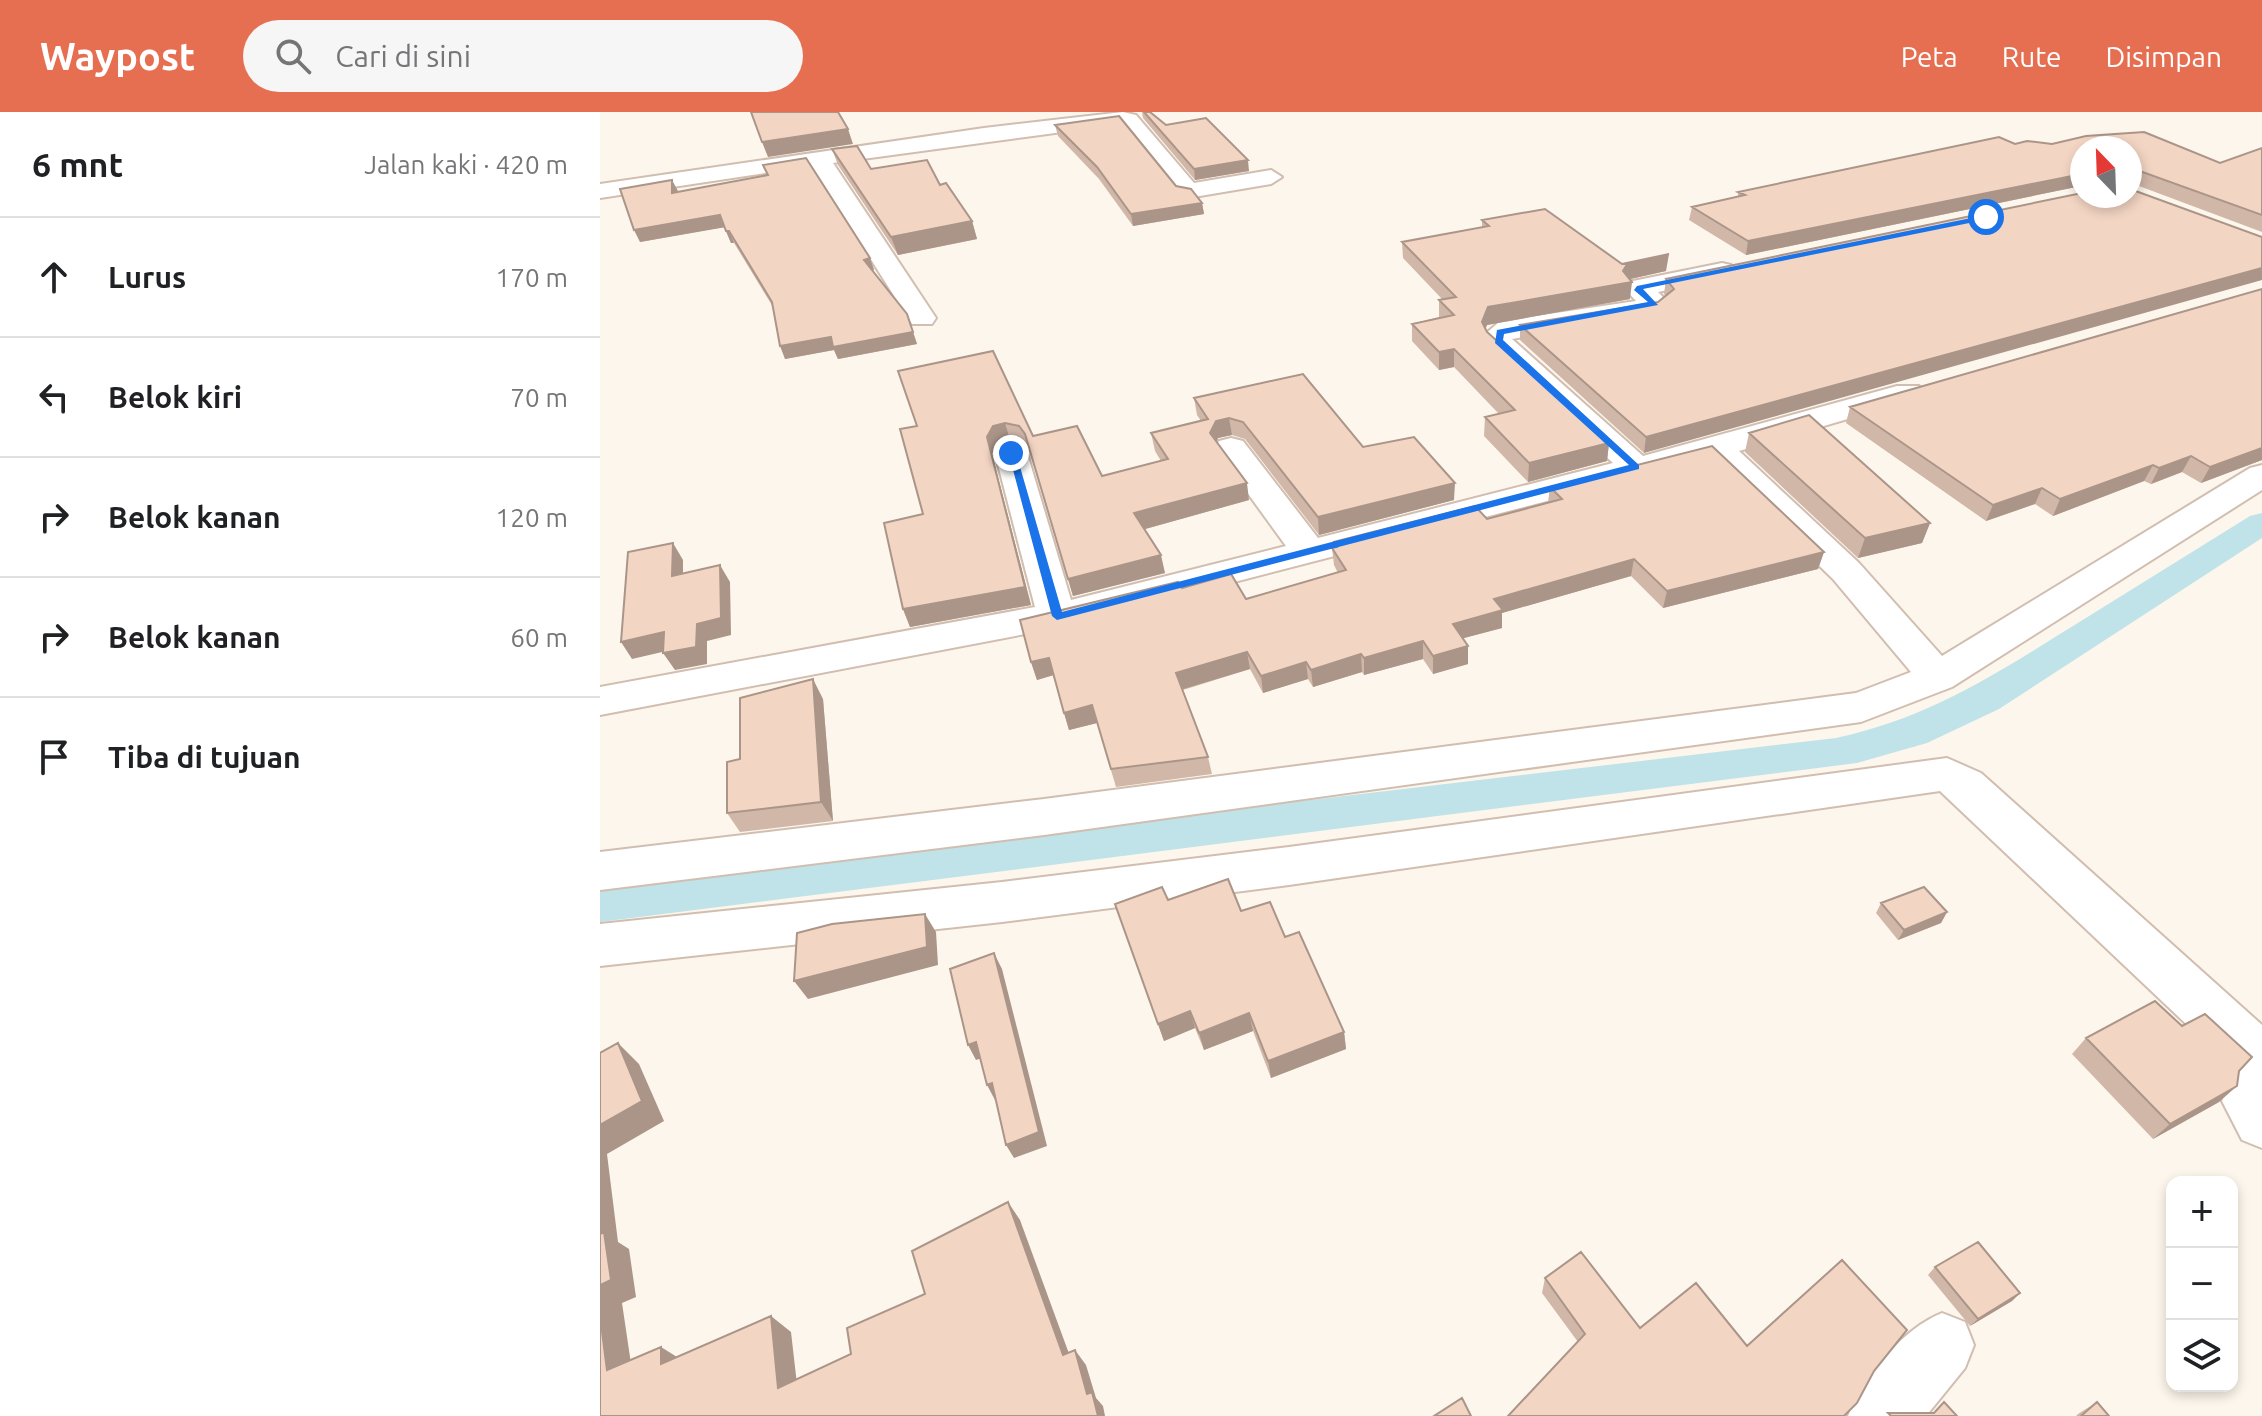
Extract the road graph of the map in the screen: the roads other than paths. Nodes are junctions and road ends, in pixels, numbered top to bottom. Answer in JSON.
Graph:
{"nodes":[{"id":1,"x":968,"y":112,"type":"edge"},
{"id":2,"x":984,"y":134,"type":"junction"},
{"id":3,"x":819,"y":158,"type":"junction"},
{"id":4,"x":1271,"y":177,"type":"dead end"},
{"id":5,"x":600,"y":191,"type":"edge"},
{"id":6,"x":1743,"y":267,"type":"edge"},
{"id":7,"x":922,"y":318,"type":"dead end"},
{"id":8,"x":1938,"y":383,"type":"edge"},
{"id":9,"x":1716,"y":447,"type":"junction"},
{"id":10,"x":1231,"y":448,"type":"dead end"},
{"id":11,"x":1011,"y":453,"type":"dead end"},
{"id":12,"x":1636,"y":467,"type":"junction"},
{"id":13,"x":2262,"y":475,"type":"edge"},
{"id":14,"x":1309,"y":551,"type":"junction"},
{"id":15,"x":1057,"y":616,"type":"junction"},
{"id":16,"x":1938,"y":677,"type":"junction"},
{"id":17,"x":600,"y":701,"type":"edge"},
{"id":18,"x":600,"y":871,"type":"edge"},
{"id":19,"x":600,"y":945,"type":"edge"},
{"id":20,"x":2262,"y":1060,"type":"edge"},
{"id":21,"x":2262,"y":1089,"type":"edge"},
{"id":22,"x":2262,"y":1121,"type":"edge"},
{"id":23,"x":1942,"y":1345,"type":"dead end"},
{"id":24,"x":1882,"y":1416,"type":"edge"}],
"edges":[{"from":1,"to":2,"type":"street"},
{"from":2,"to":3,"type":"street"},
{"from":2,"to":4,"type":"street"},
{"from":3,"to":5,"type":"street"},
{"from":3,"to":7,"type":"street"},
{"from":6,"to":12,"type":"street"},
{"from":8,"to":9,"type":"street"},
{"from":9,"to":12,"type":"street"},
{"from":9,"to":16,"type":"street"},
{"from":10,"to":14,"type":"street"},
{"from":11,"to":15,"type":"street"},
{"from":12,"to":14,"type":"street"},
{"from":13,"to":16,"type":"street"},
{"from":14,"to":15,"type":"street"},
{"from":15,"to":17,"type":"street"},
{"from":16,"to":18,"type":"street"},
{"from":19,"to":20,"type":"street"},
{"from":21,"to":22,"type":"street"},
{"from":23,"to":24,"type":"street"}]}
